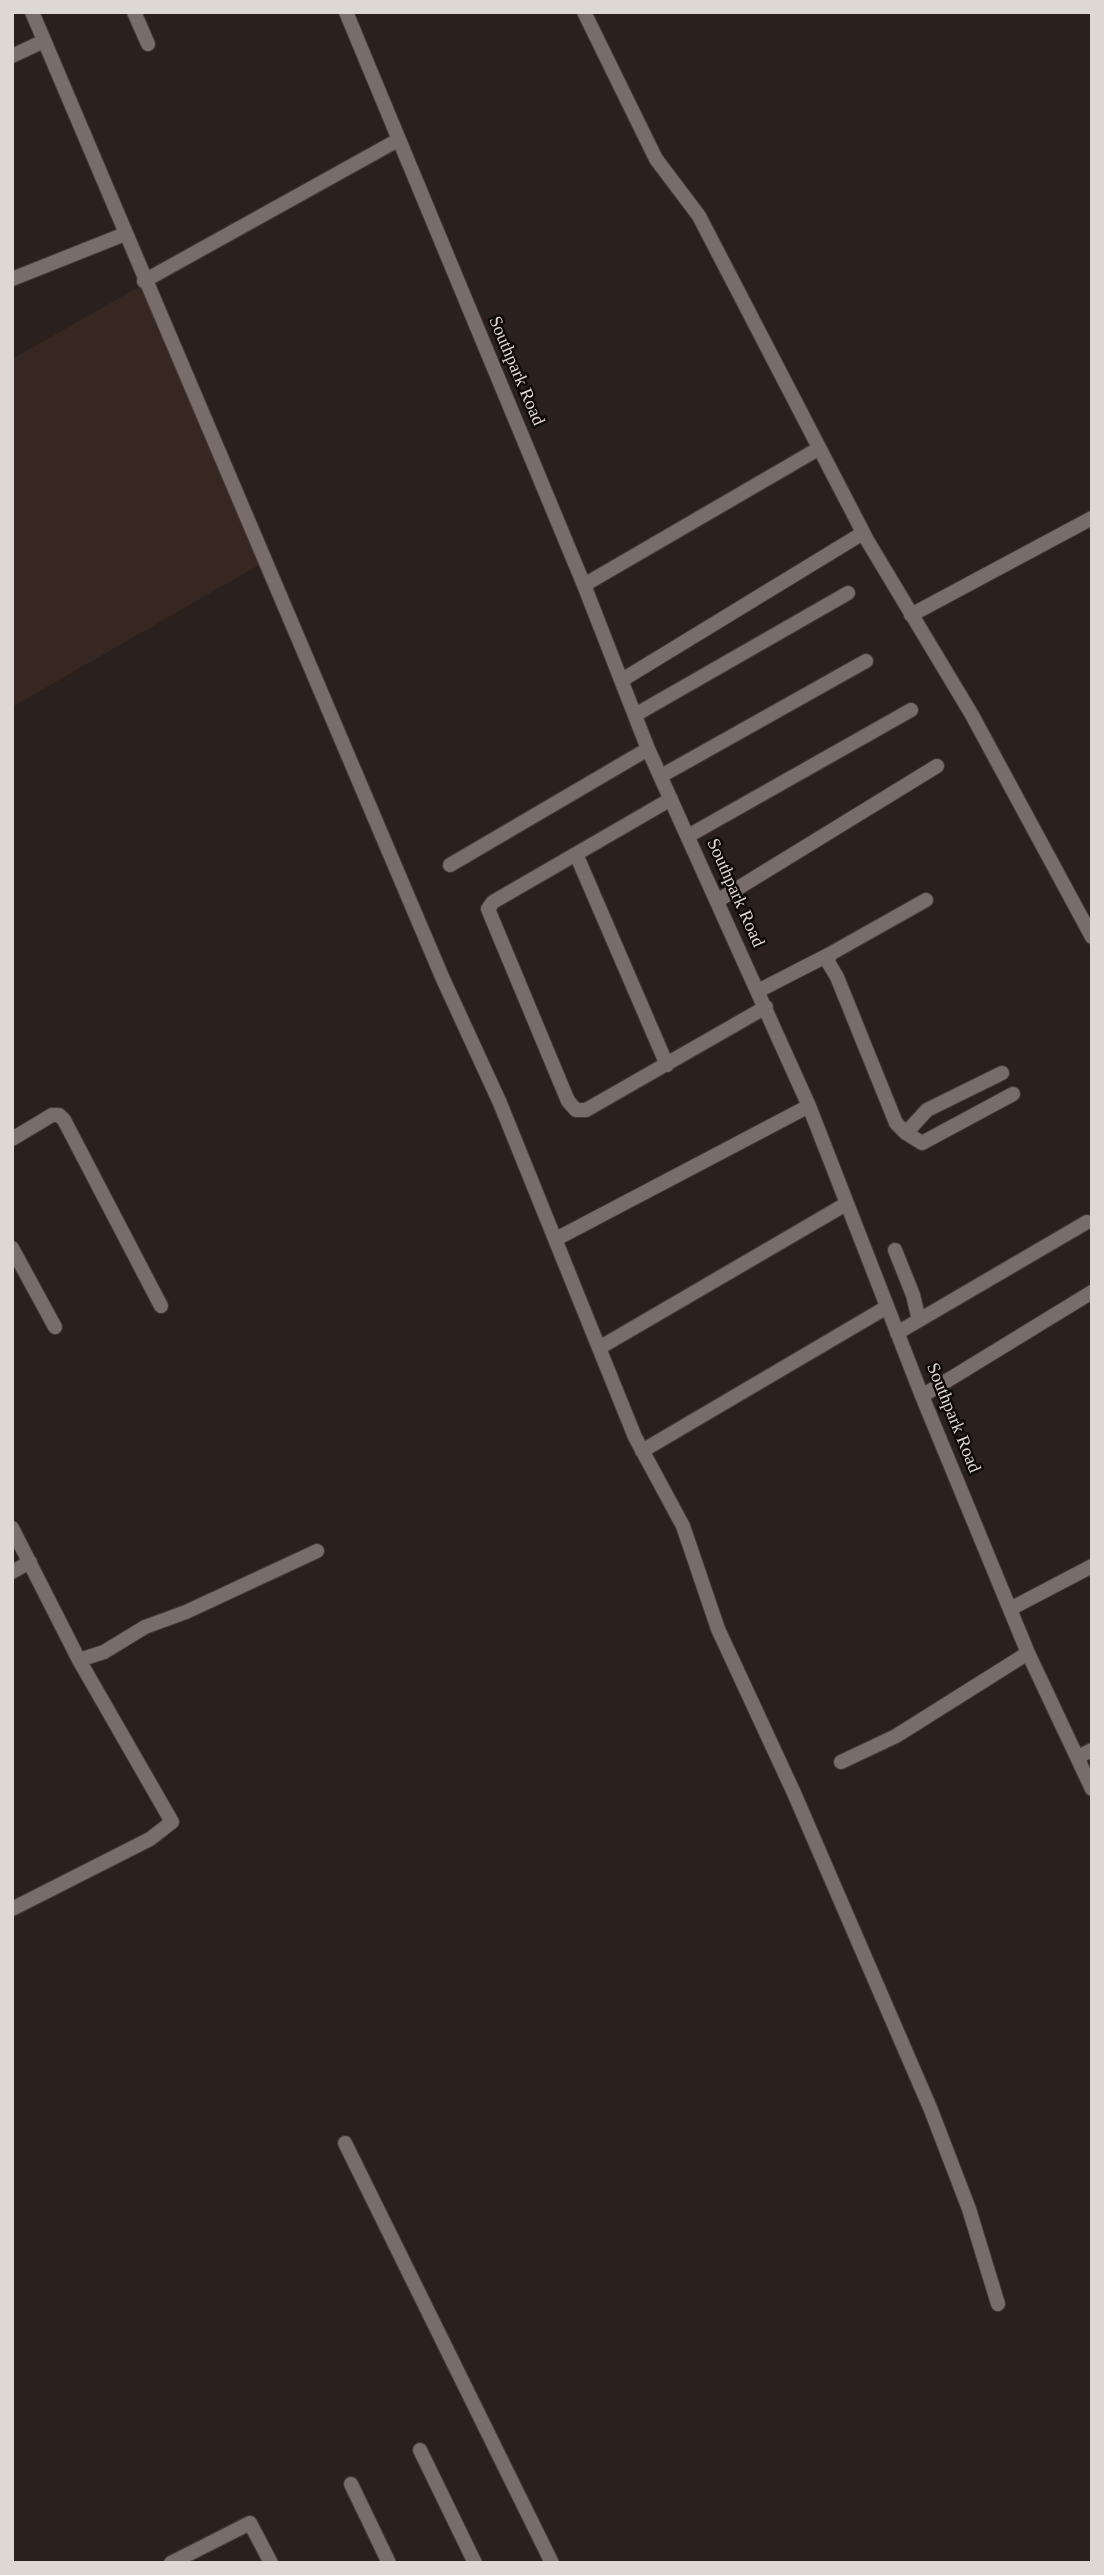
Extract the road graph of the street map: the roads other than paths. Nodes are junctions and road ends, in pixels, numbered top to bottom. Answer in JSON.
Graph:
{"nodes":[{"id":1,"x":32,"y":12,"type":"edge"},
{"id":2,"x":134,"y":12,"type":"edge"},
{"id":3,"x":346,"y":12,"type":"edge"},
{"id":4,"x":584,"y":12,"type":"edge"},
{"id":5,"x":44,"y":41,"type":"junction"},
{"id":6,"x":148,"y":44,"type":"dead end"},
{"id":7,"x":12,"y":55,"type":"edge"},
{"id":8,"x":398,"y":140,"type":"junction"},
{"id":9,"x":125,"y":234,"type":"junction"},
{"id":10,"x":12,"y":279,"type":"edge"},
{"id":11,"x":144,"y":281,"type":"junction"},
{"id":12,"x":818,"y":449,"type":"junction"},
{"id":13,"x":1092,"y":518,"type":"edge"},
{"id":14,"x":863,"y":533,"type":"junction"},
{"id":15,"x":584,"y":585,"type":"junction"},
{"id":16,"x":848,"y":593,"type":"dead end"},
{"id":17,"x":911,"y":615,"type":"junction"},
{"id":18,"x":866,"y":661,"type":"dead end"},
{"id":19,"x":622,"y":680,"type":"junction"},
{"id":20,"x":911,"y":710,"type":"dead end"},
{"id":21,"x":635,"y":715,"type":"junction"},
{"id":22,"x":648,"y":749,"type":"junction"},
{"id":23,"x":937,"y":766,"type":"dead end"},
{"id":24,"x":661,"y":776,"type":"junction"},
{"id":25,"x":671,"y":799,"type":"junction"},
{"id":26,"x":688,"y":836,"type":"junction"},
{"id":27,"x":576,"y":854,"type":"junction"},
{"id":28,"x":450,"y":865,"type":"dead end"},
{"id":29,"x":926,"y":900,"type":"dead end"},
{"id":30,"x":717,"y":901,"type":"junction"},
{"id":31,"x":1092,"y":937,"type":"edge"},
{"id":32,"x":830,"y":954,"type":"junction"},
{"id":33,"x":758,"y":991,"type":"junction"},
{"id":34,"x":766,"y":1007,"type":"junction"},
{"id":35,"x":667,"y":1065,"type":"junction"},
{"id":36,"x":1002,"y":1073,"type":"dead end"},
{"id":37,"x":1013,"y":1094,"type":"dead end"},
{"id":38,"x":809,"y":1106,"type":"junction"},
{"id":39,"x":906,"y":1133,"type":"junction"},
{"id":40,"x":12,"y":1139,"type":"edge"},
{"id":41,"x":846,"y":1204,"type":"junction"},
{"id":42,"x":1087,"y":1222,"type":"dead end"},
{"id":43,"x":556,"y":1239,"type":"junction"},
{"id":44,"x":12,"y":1248,"type":"edge"},
{"id":45,"x":895,"y":1250,"type":"dead end"},
{"id":46,"x":1092,"y":1292,"type":"edge"},
{"id":47,"x":161,"y":1306,"type":"dead end"},
{"id":48,"x":887,"y":1307,"type":"junction"},
{"id":49,"x":919,"y":1320,"type":"junction"},
{"id":50,"x":55,"y":1326,"type":"dead end"},
{"id":51,"x":898,"y":1333,"type":"junction"},
{"id":52,"x":599,"y":1348,"type":"junction"},
{"id":53,"x":922,"y":1396,"type":"junction"},
{"id":54,"x":642,"y":1451,"type":"junction"},
{"id":55,"x":12,"y":1528,"type":"edge"},
{"id":56,"x":317,"y":1551,"type":"dead end"},
{"id":57,"x":30,"y":1562,"type":"junction"},
{"id":58,"x":1092,"y":1566,"type":"edge"},
{"id":59,"x":12,"y":1572,"type":"edge"},
{"id":60,"x":1010,"y":1609,"type":"junction"},
{"id":61,"x":1028,"y":1653,"type":"junction"},
{"id":62,"x":79,"y":1660,"type":"junction"},
{"id":63,"x":1092,"y":1750,"type":"edge"},
{"id":64,"x":1078,"y":1757,"type":"junction"},
{"id":65,"x":841,"y":1762,"type":"dead end"},
{"id":66,"x":1092,"y":1789,"type":"edge"},
{"id":67,"x":12,"y":1909,"type":"edge"},
{"id":68,"x":345,"y":2143,"type":"dead end"},
{"id":69,"x":998,"y":2304,"type":"dead end"},
{"id":70,"x":420,"y":2451,"type":"dead end"},
{"id":71,"x":351,"y":2484,"type":"dead end"},
{"id":72,"x":171,"y":2563,"type":"edge"},
{"id":73,"x":271,"y":2563,"type":"edge"},
{"id":74,"x":389,"y":2563,"type":"edge"},
{"id":75,"x":475,"y":2563,"type":"edge"},
{"id":76,"x":552,"y":2563,"type":"edge"}],
"edges":[{"from":1,"to":5,"type":"street"},
{"from":2,"to":6,"type":"street"},
{"from":3,"to":8,"type":"street","name":"Southpark Road"},
{"from":4,"to":12,"type":"street"},
{"from":5,"to":7,"type":"street"},
{"from":5,"to":9,"type":"street"},
{"from":8,"to":11,"type":"street"},
{"from":8,"to":15,"type":"street","name":"Southpark Road"},
{"from":9,"to":10,"type":"street"},
{"from":9,"to":11,"type":"street"},
{"from":11,"to":43,"type":"street"},
{"from":12,"to":14,"type":"street"},
{"from":12,"to":15,"type":"street"},
{"from":13,"to":17,"type":"street"},
{"from":14,"to":17,"type":"street"},
{"from":14,"to":19,"type":"street"},
{"from":15,"to":19,"type":"street","name":"Southpark Road"},
{"from":16,"to":21,"type":"street"},
{"from":17,"to":31,"type":"street"},
{"from":18,"to":24,"type":"street"},
{"from":19,"to":21,"type":"street","name":"Southpark Road"},
{"from":20,"to":26,"type":"street"},
{"from":21,"to":22,"type":"street","name":"Southpark Road"},
{"from":22,"to":24,"type":"street","name":"Southpark Road"},
{"from":22,"to":28,"type":"street"},
{"from":23,"to":30,"type":"street"},
{"from":24,"to":25,"type":"street","name":"Southpark Road"},
{"from":25,"to":26,"type":"street","name":"Southpark Road"},
{"from":25,"to":27,"type":"street"},
{"from":26,"to":30,"type":"street","name":"Southpark Road"},
{"from":27,"to":35,"type":"street"},
{"from":27,"to":35,"type":"street"},
{"from":29,"to":32,"type":"street"},
{"from":30,"to":33,"type":"street","name":"Southpark Road"},
{"from":32,"to":33,"type":"street"},
{"from":32,"to":39,"type":"street"},
{"from":33,"to":34,"type":"street","name":"Southpark Road"},
{"from":34,"to":35,"type":"street"},
{"from":34,"to":38,"type":"street","name":"Southpark Road"},
{"from":36,"to":39,"type":"street"},
{"from":37,"to":39,"type":"street"},
{"from":38,"to":41,"type":"street","name":"Southpark Road"},
{"from":38,"to":43,"type":"street"},
{"from":40,"to":47,"type":"street"},
{"from":41,"to":48,"type":"street","name":"Southpark Road"},
{"from":41,"to":52,"type":"street"},
{"from":42,"to":49,"type":"street"},
{"from":43,"to":52,"type":"street"},
{"from":44,"to":50,"type":"street"},
{"from":45,"to":49,"type":"street"},
{"from":46,"to":53,"type":"street"},
{"from":48,"to":51,"type":"street","name":"Southpark Road"},
{"from":48,"to":54,"type":"street"},
{"from":49,"to":51,"type":"street"},
{"from":51,"to":53,"type":"street","name":"Southpark Road"},
{"from":52,"to":54,"type":"street"},
{"from":53,"to":60,"type":"street","name":"Southpark Road"},
{"from":54,"to":69,"type":"street"},
{"from":55,"to":57,"type":"street"},
{"from":56,"to":62,"type":"street"},
{"from":57,"to":59,"type":"street"},
{"from":57,"to":62,"type":"street"},
{"from":58,"to":60,"type":"street"},
{"from":60,"to":61,"type":"street","name":"Southpark Road"},
{"from":61,"to":64,"type":"street","name":"Southpark Road"},
{"from":61,"to":65,"type":"street"},
{"from":62,"to":67,"type":"street"},
{"from":63,"to":64,"type":"street"},
{"from":64,"to":66,"type":"street","name":"Southpark Road"},
{"from":68,"to":76,"type":"street"},
{"from":70,"to":75,"type":"street"},
{"from":71,"to":74,"type":"street"},
{"from":72,"to":73,"type":"street"}]}
